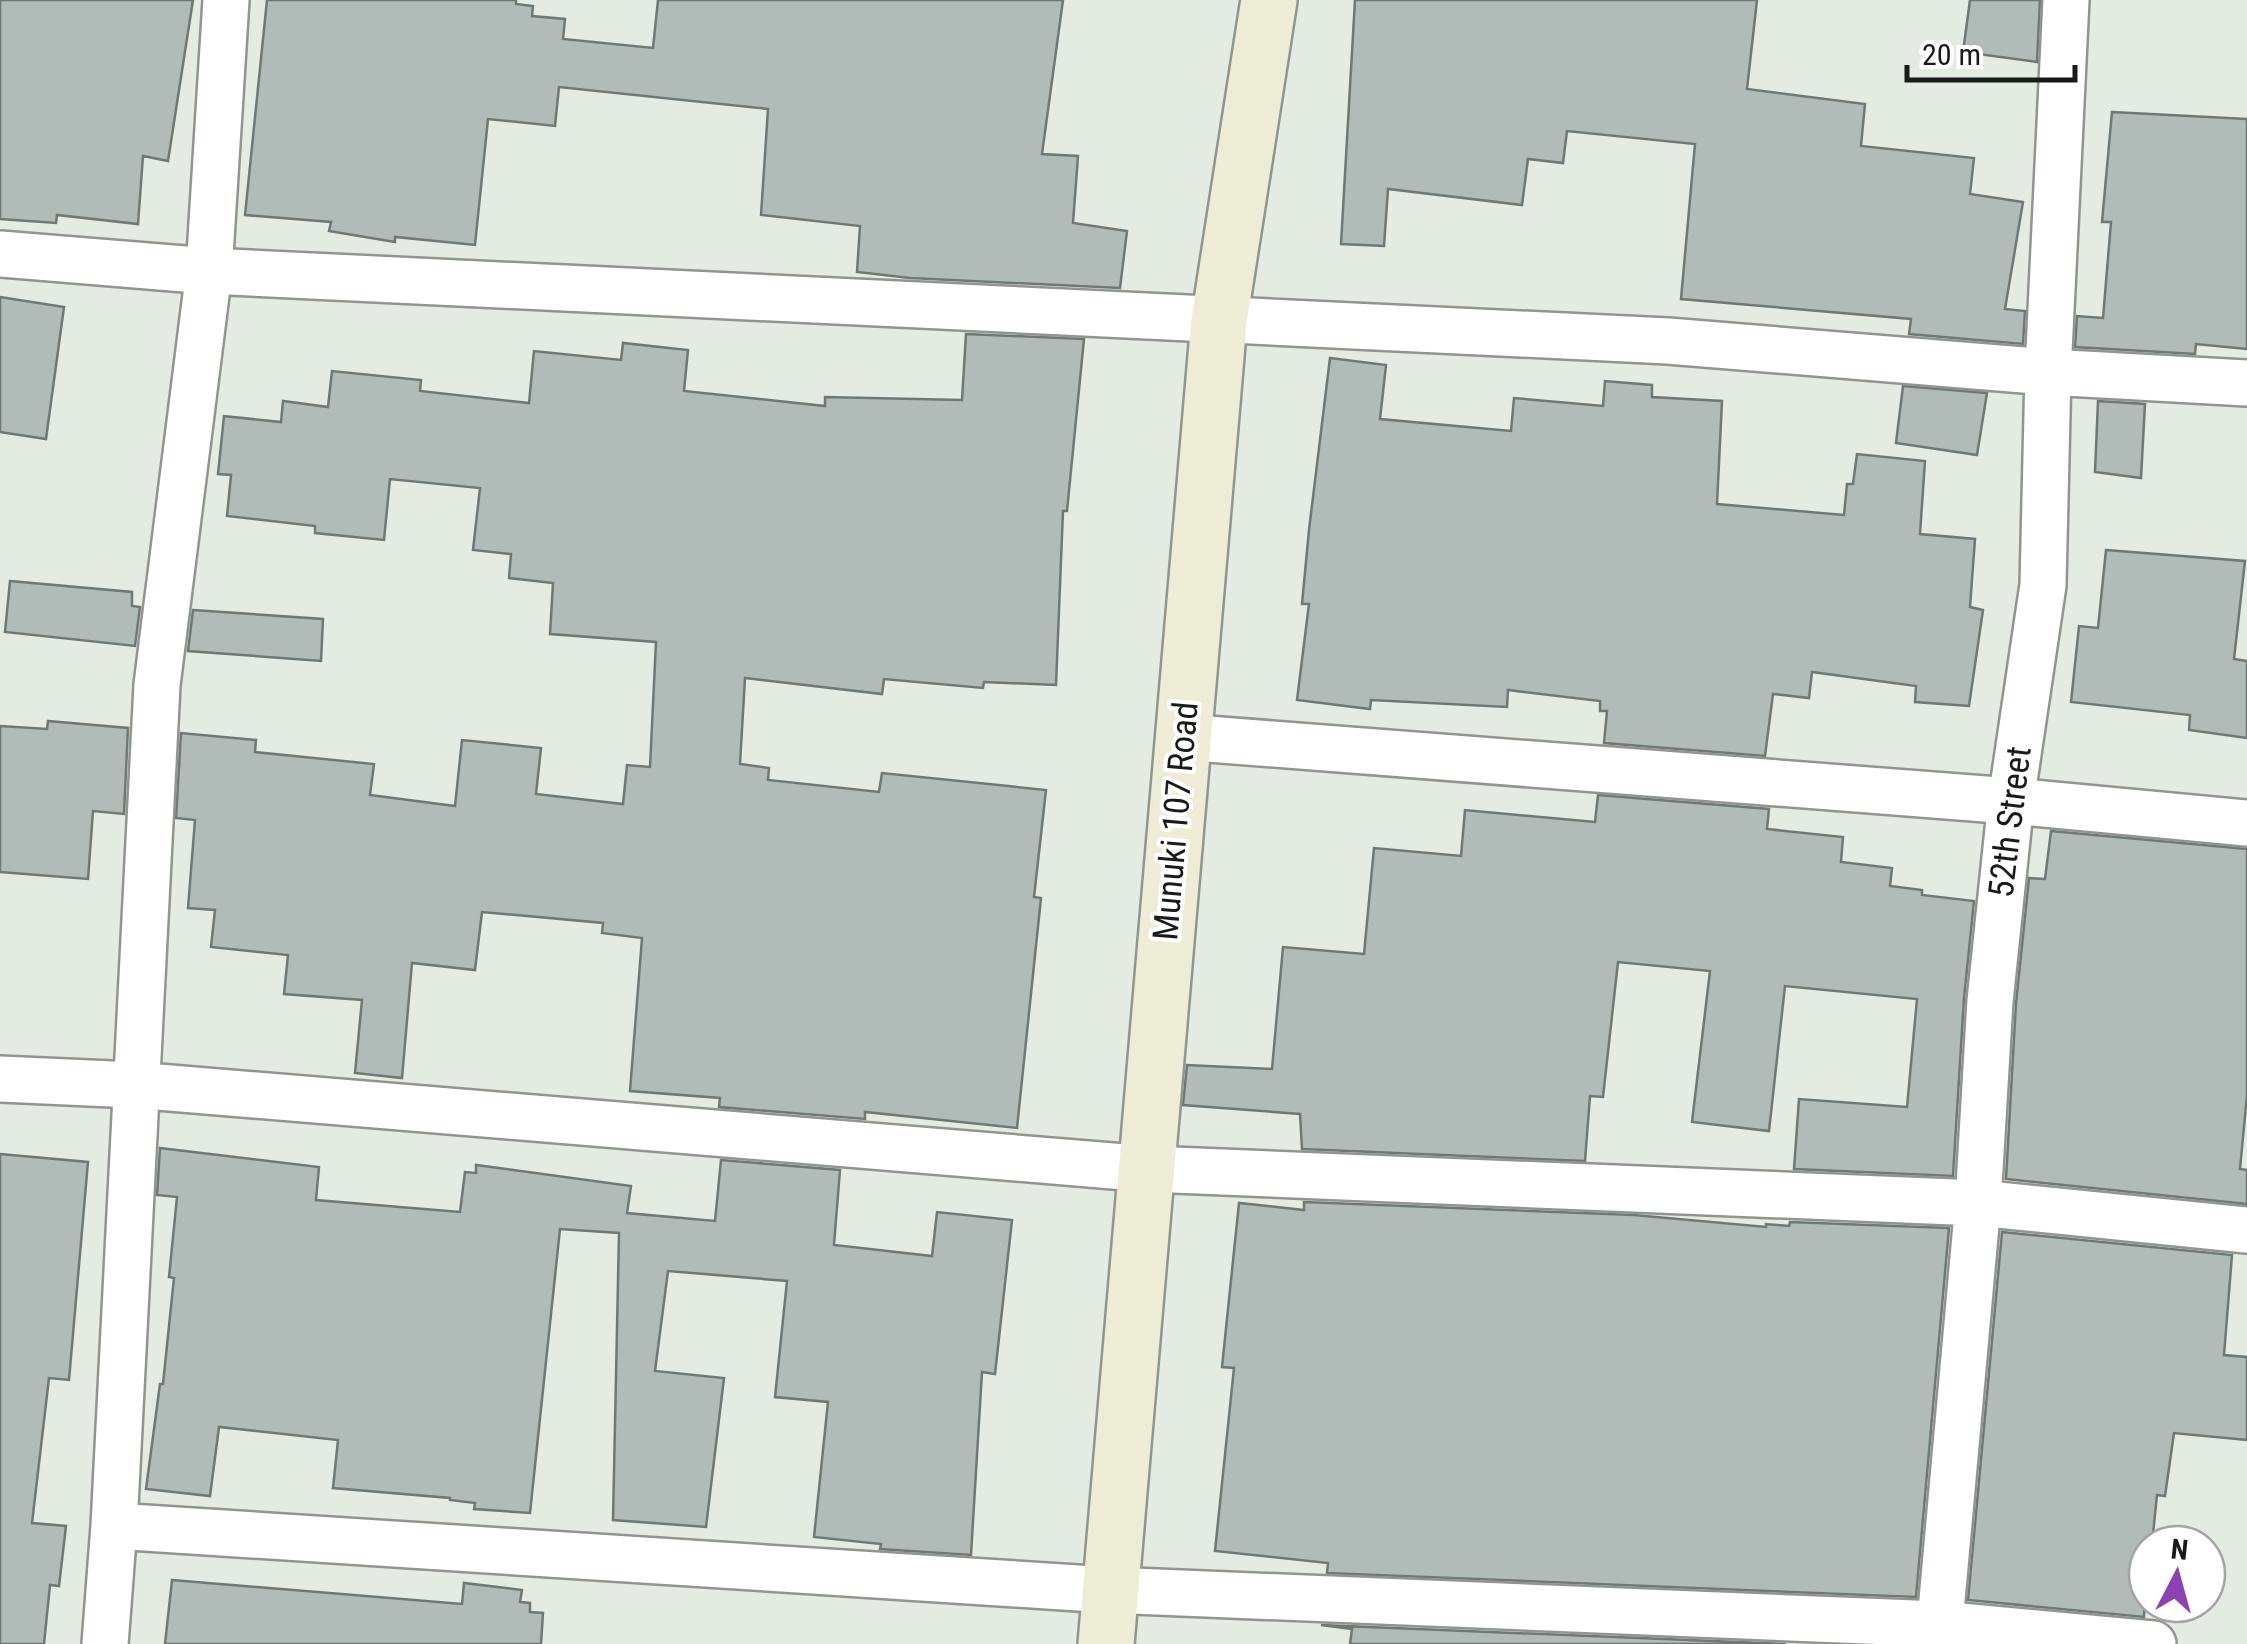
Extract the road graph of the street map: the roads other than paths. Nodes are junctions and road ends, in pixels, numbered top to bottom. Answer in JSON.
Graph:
{"nodes":[{"id":1,"x":226,"y":0,"type":"edge"},
{"id":2,"x":1269,"y":0,"type":"edge"},
{"id":3,"x":2066,"y":0,"type":"edge"},
{"id":4,"x":0,"y":254,"type":"edge"},
{"id":5,"x":209,"y":271,"type":"junction"},
{"id":6,"x":1219,"y":321,"type":"junction"},
{"id":7,"x":2048,"y":372,"type":"junction"},
{"id":8,"x":2247,"y":383,"type":"edge"},
{"id":9,"x":1182,"y":737,"type":"junction"},
{"id":10,"x":2010,"y":800,"type":"junction"},
{"id":11,"x":2247,"y":823,"type":"edge"},
{"id":12,"x":0,"y":1079,"type":"edge"},
{"id":13,"x":134,"y":1085,"type":"junction"},
{"id":14,"x":1149,"y":1168,"type":"junction"},
{"id":15,"x":1978,"y":1203,"type":"junction"},
{"id":16,"x":2247,"y":1230,"type":"edge"},
{"id":17,"x":114,"y":1526,"type":"junction"},
{"id":18,"x":1109,"y":1590,"type":"junction"},
{"id":19,"x":1939,"y":1634,"type":"edge"},
{"id":20,"x":106,"y":1644,"type":"edge"},
{"id":21,"x":1106,"y":1644,"type":"edge"},
{"id":22,"x":2154,"y":1644,"type":"edge"}],
"edges":[{"from":1,"to":5,"type":"street"},
{"from":2,"to":6,"type":"street","name":"Munuki 107 Road"},
{"from":3,"to":7,"type":"street","name":"52th Street"},
{"from":4,"to":5,"type":"street"},
{"from":5,"to":6,"type":"street"},
{"from":5,"to":13,"type":"street"},
{"from":6,"to":7,"type":"street"},
{"from":6,"to":9,"type":"street","name":"Munuki 107 Road"},
{"from":7,"to":8,"type":"street"},
{"from":7,"to":10,"type":"street","name":"52th Street"},
{"from":9,"to":10,"type":"street"},
{"from":9,"to":14,"type":"street","name":"Munuki 107 Road"},
{"from":10,"to":11,"type":"street"},
{"from":10,"to":15,"type":"street","name":"52th Street"},
{"from":12,"to":13,"type":"street"},
{"from":13,"to":14,"type":"street"},
{"from":13,"to":17,"type":"street"},
{"from":14,"to":15,"type":"street"},
{"from":14,"to":18,"type":"street","name":"Munuki 107 Road"},
{"from":15,"to":16,"type":"street"},
{"from":15,"to":19,"type":"street","name":"52th Street"},
{"from":17,"to":18,"type":"street"},
{"from":17,"to":20,"type":"street"},
{"from":18,"to":19,"type":"street"},
{"from":18,"to":21,"type":"street","name":"Munuki 107 Road"},
{"from":19,"to":22,"type":"street"}]}
